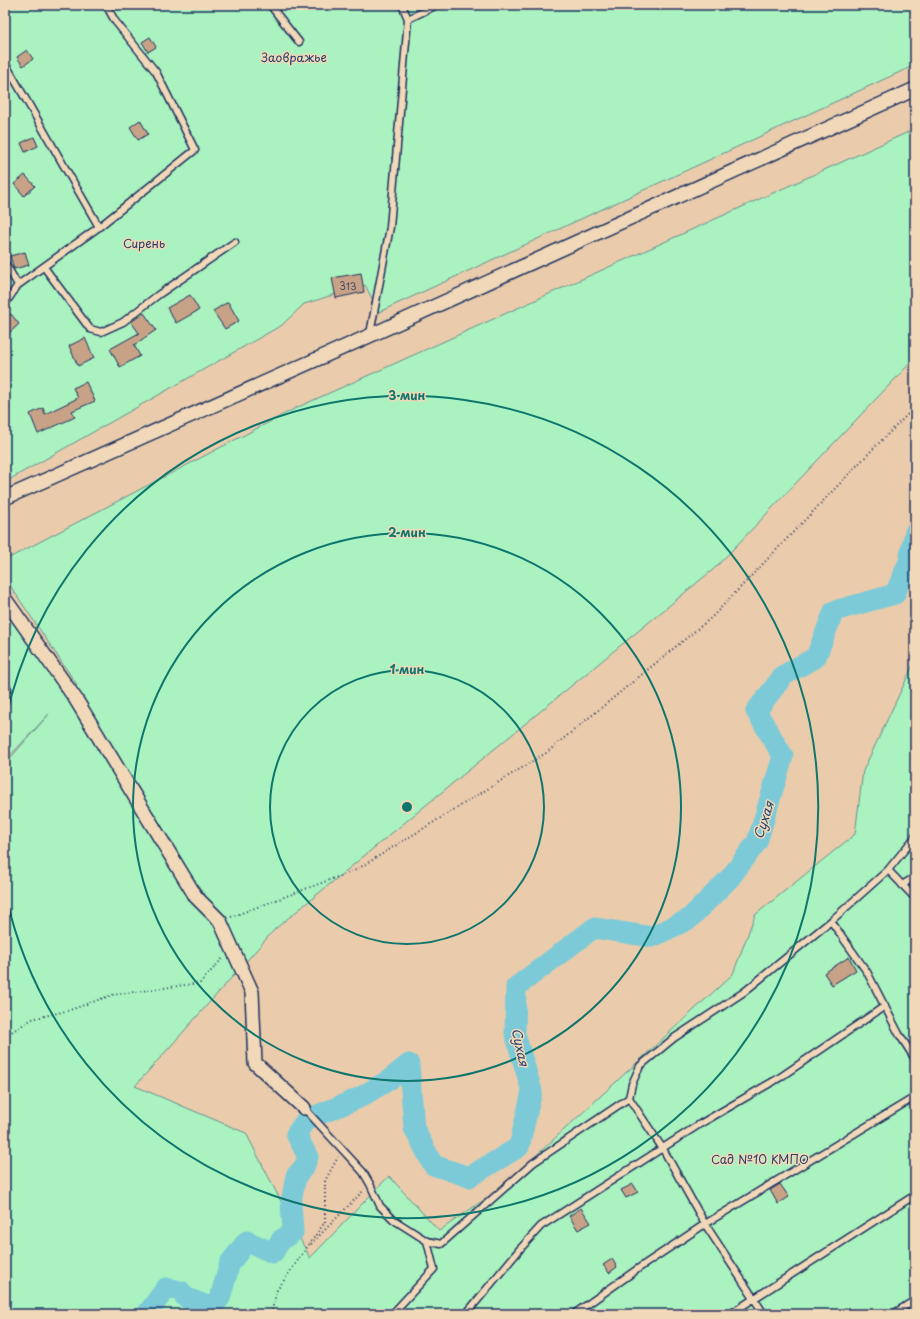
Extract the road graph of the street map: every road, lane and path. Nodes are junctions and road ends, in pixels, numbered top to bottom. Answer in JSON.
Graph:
{"nodes":[{"id":1,"x":106,"y":5,"type":"edge"},
{"id":2,"x":270,"y":5,"type":"edge"},
{"id":3,"x":402,"y":5,"type":"edge"},
{"id":4,"x":437,"y":5,"type":"edge"},
{"id":5,"x":408,"y":19,"type":"junction"},
{"id":6,"x":298,"y":42,"type":"dead end"},
{"id":7,"x":5,"y":63,"type":"edge"},
{"id":8,"x":915,"y":89,"type":"edge"},
{"id":9,"x":98,"y":227,"type":"junction"},
{"id":10,"x":235,"y":242,"type":"dead end"},
{"id":11,"x":5,"y":263,"type":"edge"},
{"id":12,"x":44,"y":267,"type":"junction"},
{"id":13,"x":18,"y":285,"type":"junction"},
{"id":14,"x":5,"y":304,"type":"edge"},
{"id":15,"x":370,"y":336,"type":"junction"},
{"id":16,"x":915,"y":407,"type":"edge"},
{"id":17,"x":5,"y":498,"type":"edge"},
{"id":18,"x":5,"y":599,"type":"edge"},
{"id":19,"x":915,"y":837,"type":"edge"},
{"id":20,"x":888,"y":870,"type":"junction"},
{"id":21,"x":915,"y":877,"type":"edge"},
{"id":22,"x":902,"y":885,"type":"junction"},
{"id":23,"x":915,"y":898,"type":"edge"},
{"id":24,"x":220,"y":921,"type":"junction"},
{"id":25,"x":831,"y":921,"type":"junction"},
{"id":26,"x":232,"y":949,"type":"junction"},
{"id":27,"x":885,"y":1006,"type":"junction"},
{"id":28,"x":5,"y":1036,"type":"edge"},
{"id":29,"x":915,"y":1059,"type":"edge"},
{"id":30,"x":915,"y":1097,"type":"edge"},
{"id":31,"x":629,"y":1098,"type":"junction"},
{"id":32,"x":304,"y":1108,"type":"joint"},
{"id":33,"x":342,"y":1149,"type":"junction"},
{"id":34,"x":663,"y":1149,"type":"junction"},
{"id":35,"x":370,"y":1184,"type":"junction"},
{"id":36,"x":915,"y":1195,"type":"edge"},
{"id":37,"x":705,"y":1224,"type":"junction"},
{"id":38,"x":427,"y":1241,"type":"junction"},
{"id":39,"x":306,"y":1249,"type":"junction"},
{"id":40,"x":754,"y":1298,"type":"junction"},
{"id":41,"x":915,"y":1300,"type":"edge"},
{"id":42,"x":272,"y":1314,"type":"edge"},
{"id":43,"x":392,"y":1314,"type":"edge"},
{"id":44,"x":466,"y":1314,"type":"edge"},
{"id":45,"x":574,"y":1314,"type":"edge"},
{"id":46,"x":730,"y":1314,"type":"edge"},
{"id":47,"x":764,"y":1314,"type":"edge"},
{"id":48,"x":893,"y":1314,"type":"edge"}],
"edges":[{"from":1,"to":9,"type":"lane"},
{"from":2,"to":6,"type":"lane"},
{"from":3,"to":5,"type":"lane"},
{"from":4,"to":5,"type":"lane"},
{"from":5,"to":15,"type":"lane"},
{"from":7,"to":9,"type":"lane"},
{"from":8,"to":15,"type":"street"},
{"from":9,"to":12,"type":"lane"},
{"from":10,"to":12,"type":"lane"},
{"from":11,"to":13,"type":"lane"},
{"from":12,"to":13,"type":"lane"},
{"from":13,"to":14,"type":"lane"},
{"from":15,"to":17,"type":"street"},
{"from":16,"to":24,"type":"path"},
{"from":18,"to":24,"type":"street"},
{"from":19,"to":20,"type":"lane"},
{"from":20,"to":22,"type":"lane"},
{"from":20,"to":25,"type":"lane"},
{"from":21,"to":22,"type":"lane"},
{"from":22,"to":23,"type":"lane"},
{"from":24,"to":26,"type":"street"},
{"from":25,"to":27,"type":"lane"},
{"from":25,"to":31,"type":"lane"},
{"from":26,"to":28,"type":"path"},
{"from":26,"to":32,"type":"street"},
{"from":27,"to":29,"type":"lane"},
{"from":27,"to":34,"type":"lane"},
{"from":30,"to":37,"type":"lane"},
{"from":31,"to":34,"type":"lane"},
{"from":31,"to":38,"type":"lane"},
{"from":32,"to":33,"type":"lane"},
{"from":33,"to":35,"type":"lane"},
{"from":33,"to":39,"type":"path"},
{"from":34,"to":37,"type":"lane"},
{"from":34,"to":44,"type":"lane"},
{"from":35,"to":38,"type":"lane"},
{"from":35,"to":39,"type":"path"},
{"from":36,"to":40,"type":"lane"},
{"from":37,"to":40,"type":"lane"},
{"from":37,"to":45,"type":"lane"},
{"from":38,"to":43,"type":"lane"},
{"from":39,"to":42,"type":"path"},
{"from":40,"to":46,"type":"lane"},
{"from":40,"to":47,"type":"lane"},
{"from":41,"to":48,"type":"lane"}]}
